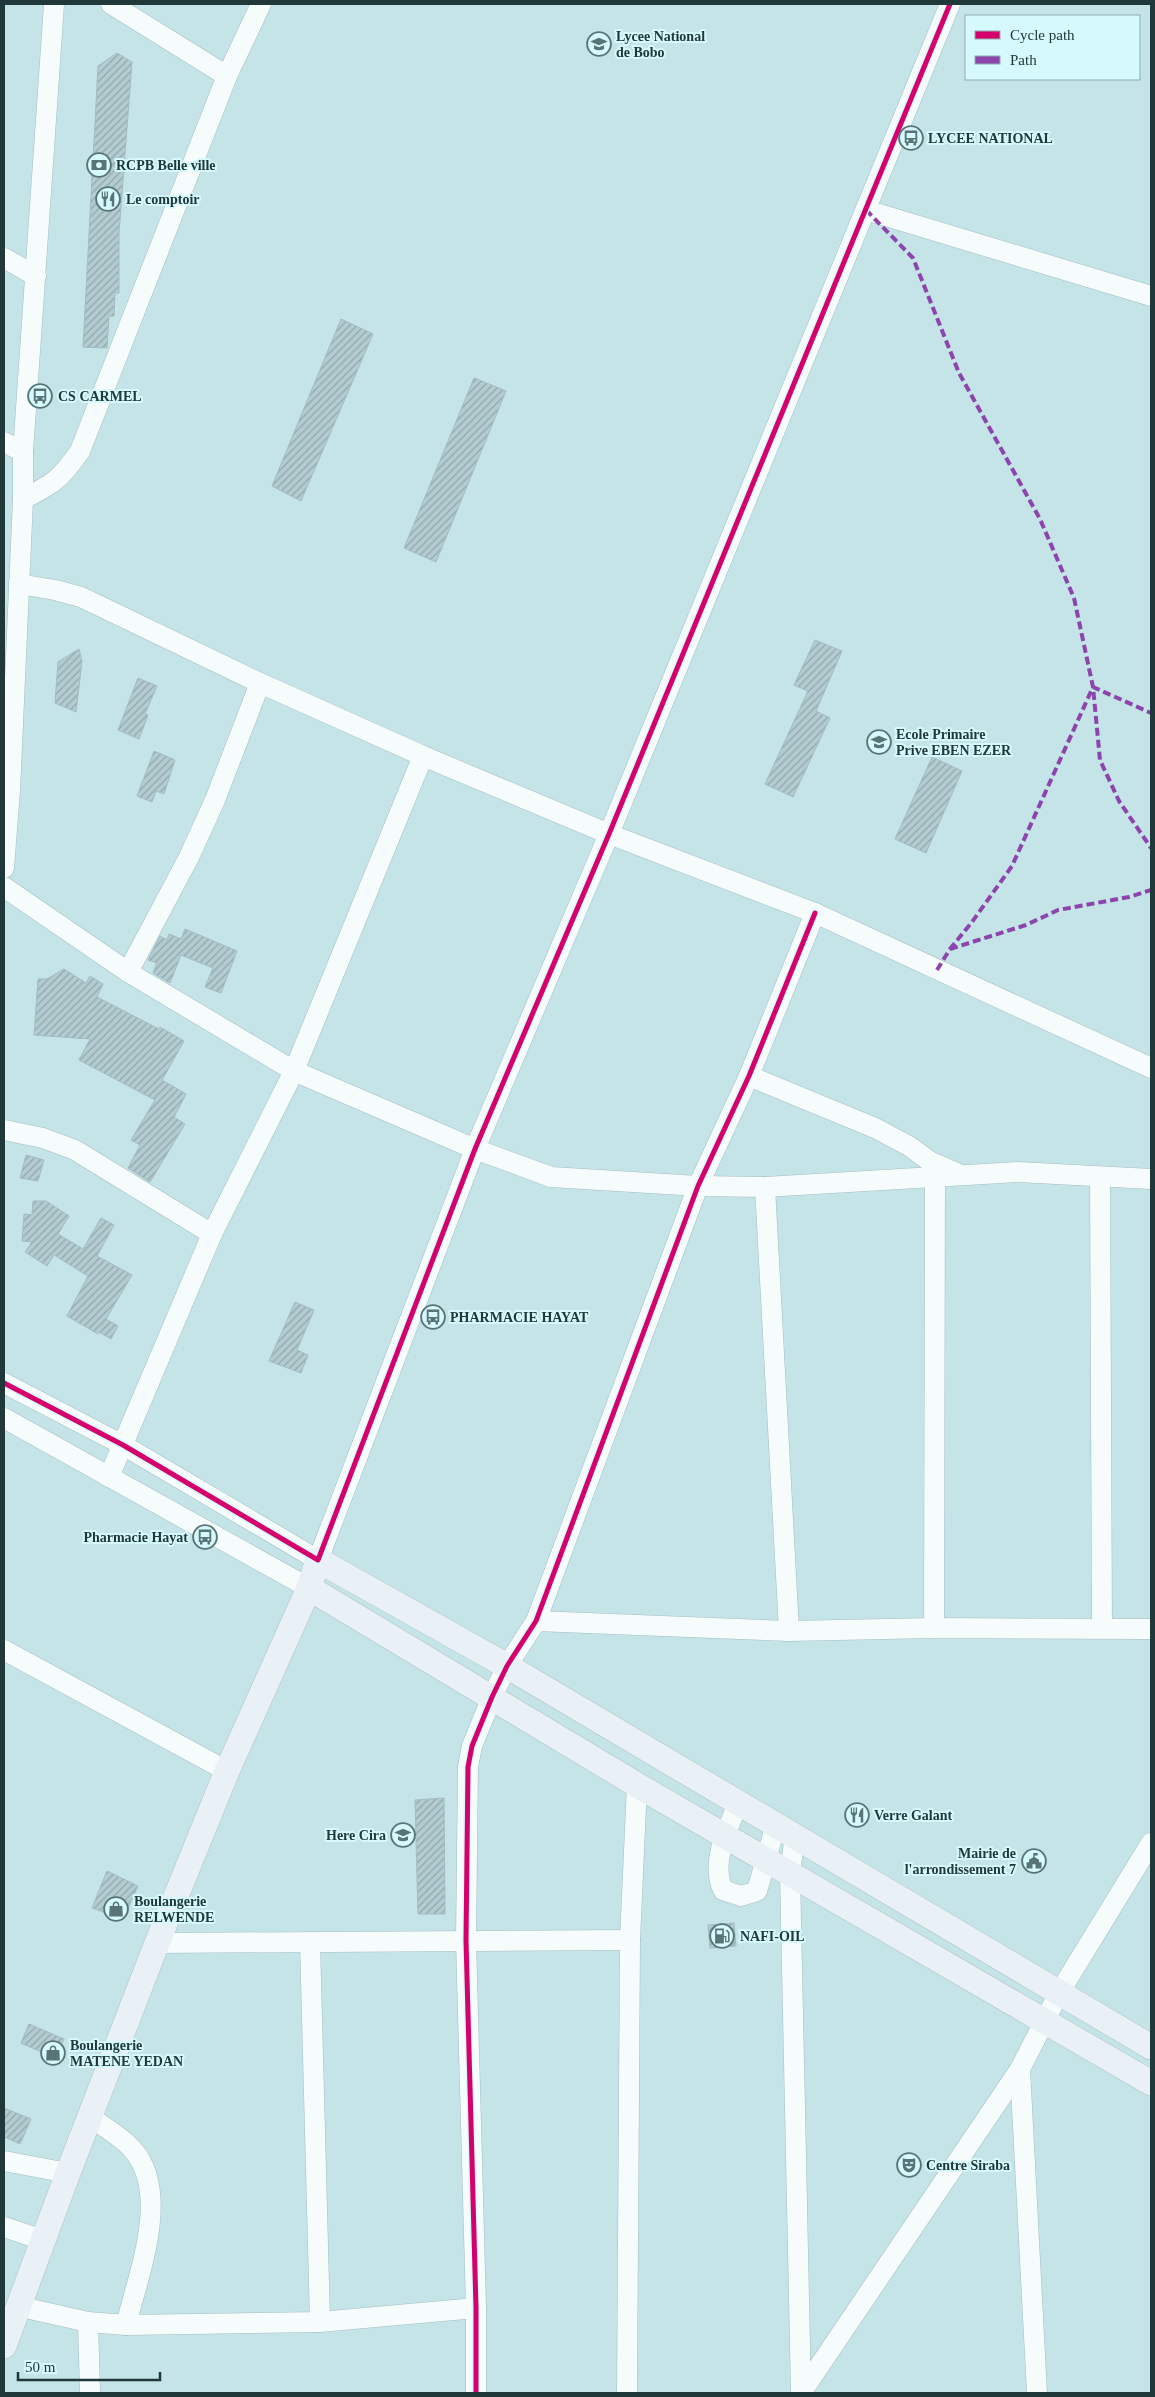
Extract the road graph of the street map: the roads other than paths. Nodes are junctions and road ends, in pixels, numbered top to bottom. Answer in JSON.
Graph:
{"nodes":[{"id":1,"x":54,"y":4,"type":"edge"},
{"id":2,"x":112,"y":4,"type":"edge"},
{"id":3,"x":261,"y":4,"type":"edge"},
{"id":4,"x":950,"y":4,"type":"edge"},
{"id":5,"x":227,"y":76,"type":"junction"},
{"id":6,"x":866,"y":210,"type":"junction"},
{"id":7,"x":4,"y":258,"type":"edge"},
{"id":8,"x":36,"y":276,"type":"junction"},
{"id":9,"x":1151,"y":296,"type":"edge"},
{"id":10,"x":4,"y":442,"type":"edge"},
{"id":11,"x":23,"y":452,"type":"junction"},
{"id":12,"x":23,"y":499,"type":"junction"},
{"id":13,"x":19,"y":584,"type":"junction"},
{"id":14,"x":9,"y":661,"type":"edge"},
{"id":15,"x":260,"y":683,"type":"junction"},
{"id":16,"x":423,"y":756,"type":"junction"},
{"id":17,"x":609,"y":834,"type":"junction"},
{"id":18,"x":4,"y":868,"type":"edge"},
{"id":19,"x":4,"y":887,"type":"edge"},
{"id":20,"x":815,"y":913,"type":"junction"},
{"id":21,"x":128,"y":972,"type":"junction"},
{"id":22,"x":1151,"y":1068,"type":"edge"},
{"id":23,"x":294,"y":1071,"type":"junction"},
{"id":24,"x":749,"y":1076,"type":"junction"},
{"id":25,"x":4,"y":1130,"type":"edge"},
{"id":26,"x":476,"y":1149,"type":"junction"},
{"id":27,"x":962,"y":1176,"type":"junction"},
{"id":28,"x":1100,"y":1177,"type":"junction"},
{"id":29,"x":935,"y":1178,"type":"junction"},
{"id":30,"x":1151,"y":1179,"type":"edge"},
{"id":31,"x":698,"y":1186,"type":"junction"},
{"id":32,"x":765,"y":1187,"type":"junction"},
{"id":33,"x":212,"y":1234,"type":"junction"},
{"id":34,"x":4,"y":1383,"type":"edge"},
{"id":35,"x":4,"y":1418,"type":"edge"},
{"id":36,"x":122,"y":1445,"type":"junction"},
{"id":37,"x":109,"y":1477,"type":"junction"},
{"id":38,"x":318,"y":1560,"type":"junction"},
{"id":39,"x":309,"y":1588,"type":"junction"},
{"id":40,"x":536,"y":1621,"type":"junction"},
{"id":41,"x":934,"y":1628,"type":"junction"},
{"id":42,"x":1102,"y":1628,"type":"junction"},
{"id":43,"x":1151,"y":1629,"type":"edge"},
{"id":44,"x":789,"y":1631,"type":"junction"},
{"id":45,"x":4,"y":1650,"type":"edge"},
{"id":46,"x":508,"y":1666,"type":"junction"},
{"id":47,"x":492,"y":1696,"type":"junction"},
{"id":48,"x":227,"y":1771,"type":"junction"},
{"id":49,"x":636,"y":1785,"type":"junction"},
{"id":50,"x":739,"y":1802,"type":"junction"},
{"id":51,"x":785,"y":1829,"type":"junction"},
{"id":52,"x":725,"y":1835,"type":"junction"},
{"id":53,"x":1151,"y":1843,"type":"edge"},
{"id":54,"x":767,"y":1860,"type":"junction"},
{"id":55,"x":790,"y":1873,"type":"junction"},
{"id":56,"x":466,"y":1940,"type":"junction"},
{"id":57,"x":630,"y":1940,"type":"junction"},
{"id":58,"x":310,"y":1942,"type":"junction"},
{"id":59,"x":157,"y":1943,"type":"junction"},
{"id":60,"x":1059,"y":1993,"type":"junction"},
{"id":61,"x":1046,"y":2021,"type":"junction"},
{"id":62,"x":1151,"y":2047,"type":"edge"},
{"id":63,"x":1020,"y":2069,"type":"junction"},
{"id":64,"x":1151,"y":2083,"type":"edge"},
{"id":65,"x":90,"y":2116,"type":"junction"},
{"id":66,"x":4,"y":2160,"type":"edge"},
{"id":67,"x":68,"y":2173,"type":"junction"},
{"id":68,"x":4,"y":2227,"type":"edge"},
{"id":69,"x":43,"y":2240,"type":"junction"},
{"id":70,"x":17,"y":2306,"type":"junction"},
{"id":71,"x":476,"y":2308,"type":"junction"},
{"id":72,"x":88,"y":2322,"type":"junction"},
{"id":73,"x":320,"y":2322,"type":"junction"},
{"id":74,"x":126,"y":2325,"type":"junction"},
{"id":75,"x":4,"y":2346,"type":"edge"},
{"id":76,"x":90,"y":2393,"type":"edge"},
{"id":77,"x":476,"y":2393,"type":"edge"},
{"id":78,"x":627,"y":2393,"type":"edge"},
{"id":79,"x":801,"y":2393,"type":"edge"},
{"id":80,"x":1037,"y":2393,"type":"edge"}],
"edges":[{"from":1,"to":8,"type":"street"},
{"from":2,"to":5,"type":"street"},
{"from":3,"to":5,"type":"street"},
{"from":4,"to":6,"type":"street"},
{"from":5,"to":12,"type":"street"},
{"from":6,"to":9,"type":"street"},
{"from":6,"to":17,"type":"street"},
{"from":7,"to":8,"type":"street"},
{"from":8,"to":11,"type":"street"},
{"from":10,"to":11,"type":"street"},
{"from":11,"to":12,"type":"street"},
{"from":12,"to":13,"type":"street"},
{"from":13,"to":14,"type":"street"},
{"from":13,"to":15,"type":"street"},
{"from":14,"to":18,"type":"street"},
{"from":15,"to":16,"type":"street"},
{"from":15,"to":21,"type":"street"},
{"from":16,"to":17,"type":"street"},
{"from":16,"to":23,"type":"street"},
{"from":17,"to":20,"type":"street"},
{"from":17,"to":26,"type":"street"},
{"from":19,"to":21,"type":"street"},
{"from":20,"to":22,"type":"street"},
{"from":20,"to":24,"type":"street"},
{"from":21,"to":23,"type":"street"},
{"from":23,"to":26,"type":"street"},
{"from":23,"to":33,"type":"street"},
{"from":24,"to":27,"type":"street"},
{"from":24,"to":31,"type":"street"},
{"from":25,"to":33,"type":"street"},
{"from":26,"to":31,"type":"street"},
{"from":26,"to":38,"type":"street"},
{"from":27,"to":28,"type":"street"},
{"from":27,"to":29,"type":"street"},
{"from":28,"to":30,"type":"street"},
{"from":28,"to":42,"type":"street"},
{"from":29,"to":32,"type":"street"},
{"from":29,"to":41,"type":"street"},
{"from":31,"to":32,"type":"street"},
{"from":31,"to":40,"type":"street"},
{"from":32,"to":44,"type":"street"},
{"from":33,"to":36,"type":"street"},
{"from":34,"to":36,"type":"street"},
{"from":35,"to":37,"type":"street"},
{"from":36,"to":37,"type":"street"},
{"from":36,"to":38,"type":"street"},
{"from":37,"to":39,"type":"street"},
{"from":38,"to":39,"type":"main road"},
{"from":38,"to":46,"type":"main road"},
{"from":39,"to":47,"type":"main road"},
{"from":39,"to":48,"type":"main road"},
{"from":40,"to":44,"type":"street"},
{"from":40,"to":46,"type":"street"},
{"from":41,"to":42,"type":"street"},
{"from":41,"to":44,"type":"street"},
{"from":42,"to":43,"type":"street"},
{"from":45,"to":48,"type":"street"},
{"from":46,"to":47,"type":"street"},
{"from":46,"to":50,"type":"main road"},
{"from":47,"to":49,"type":"main road"},
{"from":47,"to":56,"type":"street"},
{"from":48,"to":59,"type":"main road"},
{"from":49,"to":52,"type":"main road"},
{"from":49,"to":57,"type":"street"},
{"from":50,"to":51,"type":"main road"},
{"from":50,"to":52,"type":"street"},
{"from":51,"to":54,"type":"street"},
{"from":51,"to":55,"type":"street"},
{"from":51,"to":60,"type":"main road"},
{"from":52,"to":54,"type":"main road"},
{"from":52,"to":54,"type":"street"},
{"from":53,"to":60,"type":"street"},
{"from":54,"to":55,"type":"main road"},
{"from":55,"to":61,"type":"main road"},
{"from":55,"to":79,"type":"street"},
{"from":56,"to":57,"type":"street"},
{"from":56,"to":58,"type":"street"},
{"from":56,"to":71,"type":"street"},
{"from":57,"to":78,"type":"street"},
{"from":58,"to":59,"type":"street"},
{"from":58,"to":73,"type":"street"},
{"from":59,"to":65,"type":"main road"},
{"from":60,"to":61,"type":"street"},
{"from":60,"to":62,"type":"main road"},
{"from":61,"to":63,"type":"street"},
{"from":61,"to":64,"type":"main road"},
{"from":63,"to":79,"type":"street"},
{"from":63,"to":80,"type":"street"},
{"from":65,"to":67,"type":"main road"},
{"from":65,"to":74,"type":"street"},
{"from":66,"to":67,"type":"street"},
{"from":67,"to":69,"type":"main road"},
{"from":68,"to":69,"type":"street"},
{"from":69,"to":70,"type":"main road"},
{"from":70,"to":72,"type":"street"},
{"from":70,"to":75,"type":"main road"},
{"from":71,"to":73,"type":"street"},
{"from":71,"to":77,"type":"street"},
{"from":72,"to":74,"type":"street"},
{"from":72,"to":76,"type":"street"},
{"from":73,"to":74,"type":"street"}]}
